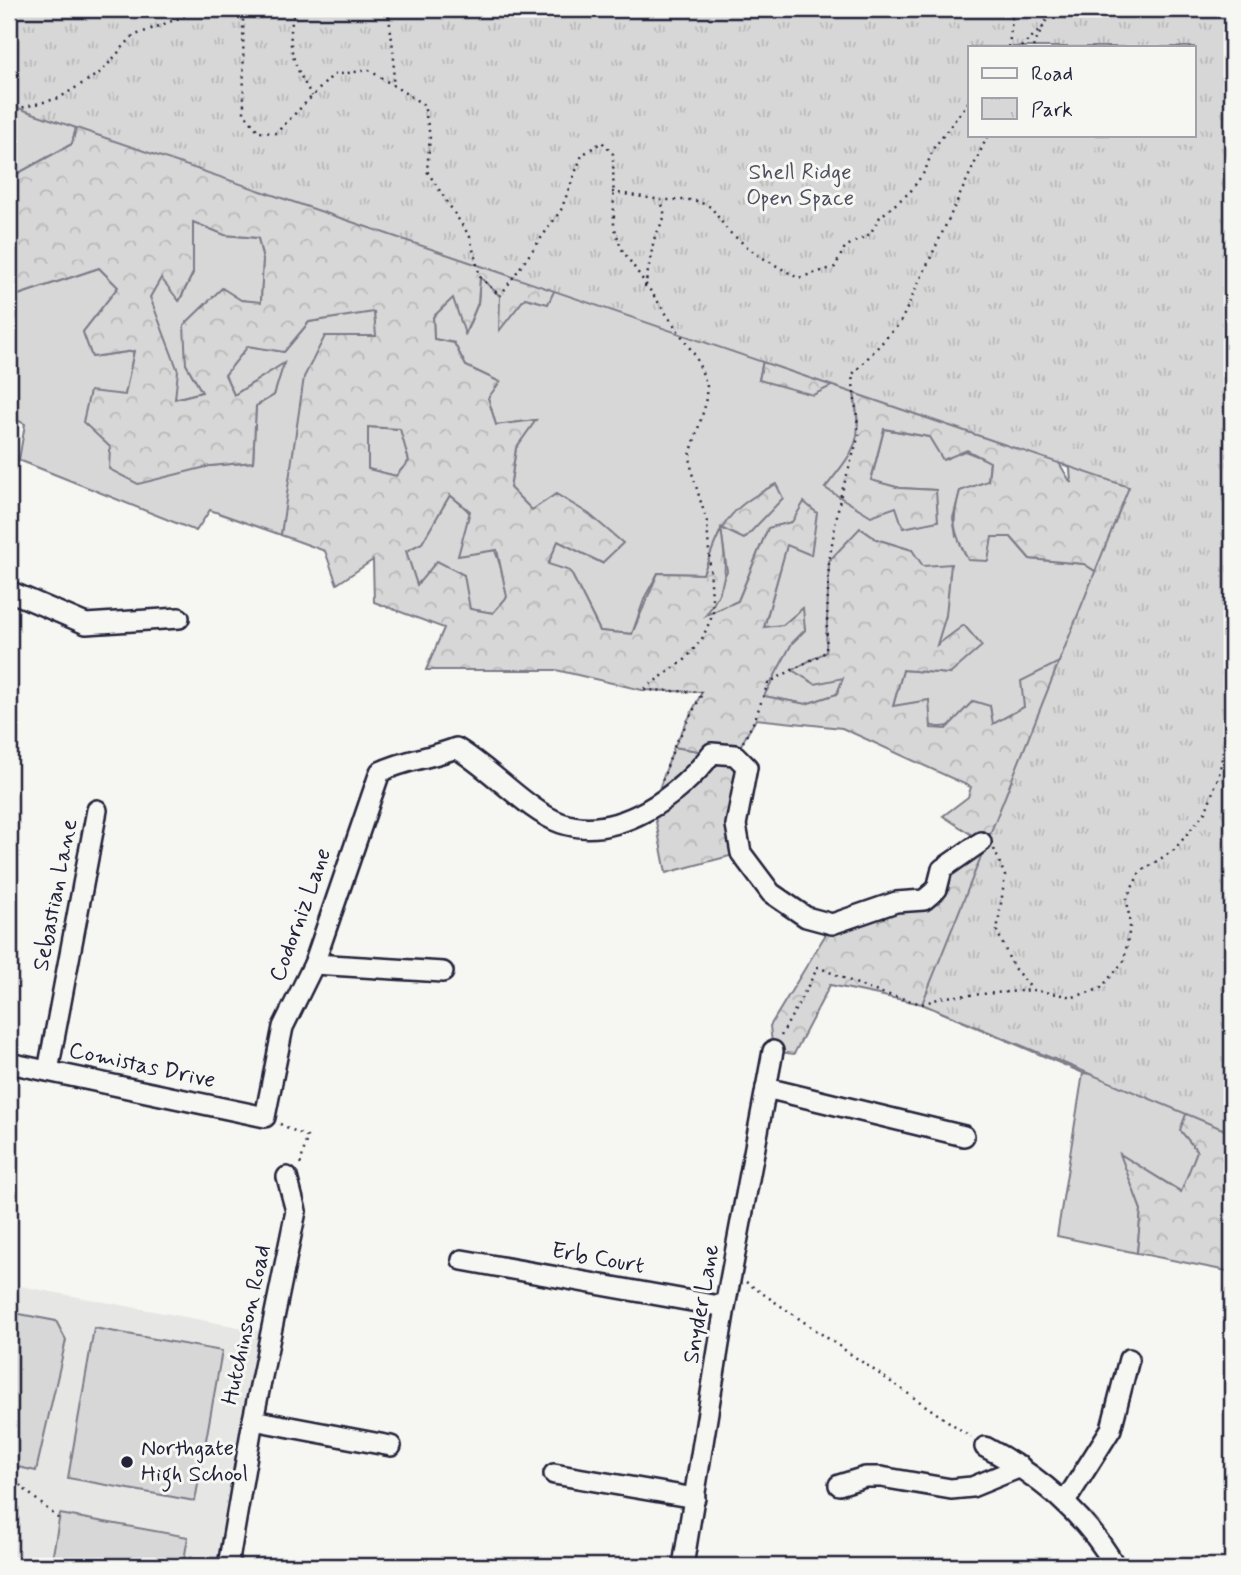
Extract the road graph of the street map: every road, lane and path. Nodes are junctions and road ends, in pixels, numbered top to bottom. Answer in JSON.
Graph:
{"nodes":[{"id":1,"x":203,"y":9,"type":"edge"},
{"id":2,"x":218,"y":9,"type":"edge"},
{"id":3,"x":295,"y":9,"type":"edge"},
{"id":4,"x":388,"y":9,"type":"edge"},
{"id":5,"x":1013,"y":9,"type":"edge"},
{"id":6,"x":1052,"y":9,"type":"edge"},
{"id":7,"x":1043,"y":27,"type":"junction"},
{"id":8,"x":1009,"y":46,"type":"edge"},
{"id":9,"x":1022,"y":46,"type":"edge"},
{"id":10,"x":1033,"y":46,"type":"edge"},
{"id":11,"x":393,"y":85,"type":"junction"},
{"id":12,"x":312,"y":96,"type":"junction"},
{"id":13,"x":968,"y":103,"type":"edge"},
{"id":14,"x":9,"y":111,"type":"edge"},
{"id":15,"x":988,"y":136,"type":"edge"},
{"id":16,"x":612,"y":192,"type":"junction"},
{"id":17,"x":661,"y":200,"type":"junction"},
{"id":18,"x":645,"y":287,"type":"junction"},
{"id":19,"x":9,"y":590,"type":"edge"},
{"id":20,"x":180,"y":618,"type":"dead end"},
{"id":21,"x":1232,"y":723,"type":"edge"},
{"id":22,"x":735,"y":755,"type":"junction"},
{"id":23,"x":653,"y":806,"type":"junction"},
{"id":24,"x":97,"y":810,"type":"dead end"},
{"id":25,"x":981,"y":842,"type":"joint"},
{"id":26,"x":314,"y":964,"type":"junction"},
{"id":27,"x":443,"y":972,"type":"dead end"},
{"id":28,"x":1033,"y":990,"type":"junction"},
{"id":29,"x":773,"y":1051,"type":"joint"},
{"id":30,"x":9,"y":1063,"type":"edge"},
{"id":31,"x":48,"y":1072,"type":"junction"},
{"id":32,"x":766,"y":1088,"type":"junction"},
{"id":33,"x":265,"y":1116,"type":"junction"},
{"id":34,"x":964,"y":1136,"type":"dead end"},
{"id":35,"x":287,"y":1177,"type":"joint"},
{"id":36,"x":462,"y":1260,"type":"dead end"},
{"id":37,"x":732,"y":1272,"type":"junction"},
{"id":38,"x":725,"y":1307,"type":"junction"},
{"id":39,"x":1129,"y":1359,"type":"dead end"},
{"id":40,"x":253,"y":1420,"type":"junction"},
{"id":41,"x":391,"y":1446,"type":"dead end"},
{"id":42,"x":985,"y":1447,"type":"joint"},
{"id":43,"x":1021,"y":1467,"type":"junction"},
{"id":44,"x":554,"y":1474,"type":"dead end"},
{"id":45,"x":9,"y":1476,"type":"edge"},
{"id":46,"x":839,"y":1485,"type":"dead end"},
{"id":47,"x":695,"y":1499,"type":"junction"},
{"id":48,"x":1065,"y":1502,"type":"junction"},
{"id":49,"x":59,"y":1519,"type":"dead end"},
{"id":50,"x":228,"y":1566,"type":"edge"},
{"id":51,"x":682,"y":1566,"type":"edge"},
{"id":52,"x":1115,"y":1566,"type":"edge"}],
"edges":[{"from":1,"to":14,"type":"path"},
{"from":2,"to":12,"type":"path"},
{"from":3,"to":12,"type":"path"},
{"from":4,"to":11,"type":"path"},
{"from":5,"to":8,"type":"path"},
{"from":6,"to":7,"type":"path"},
{"from":7,"to":9,"type":"path"},
{"from":7,"to":10,"type":"path"},
{"from":11,"to":12,"type":"path"},
{"from":11,"to":16,"type":"path"},
{"from":13,"to":17,"type":"path"},
{"from":15,"to":22,"type":"path"},
{"from":16,"to":17,"type":"path"},
{"from":16,"to":18,"type":"path"},
{"from":17,"to":18,"type":"path"},
{"from":18,"to":23,"type":"path"},
{"from":19,"to":20,"type":"street"},
{"from":21,"to":28,"type":"path"},
{"from":22,"to":23,"type":"street"},
{"from":22,"to":25,"type":"street"},
{"from":23,"to":26,"type":"street","name":"Codorniz Lane"},
{"from":24,"to":31,"type":"street","name":"Sebastian Lane"},
{"from":25,"to":28,"type":"path"},
{"from":26,"to":27,"type":"street"},
{"from":26,"to":33,"type":"street","name":"Codorniz Lane"},
{"from":28,"to":29,"type":"path"},
{"from":29,"to":32,"type":"street","name":"Snyder Lane"},
{"from":30,"to":31,"type":"street","name":"Comistas Drive"},
{"from":31,"to":33,"type":"street","name":"Comistas Drive"},
{"from":32,"to":34,"type":"street"},
{"from":32,"to":37,"type":"street","name":"Snyder Lane"},
{"from":33,"to":35,"type":"path"},
{"from":35,"to":40,"type":"street","name":"Hutchinson Road"},
{"from":36,"to":38,"type":"street","name":"Erb Court"},
{"from":37,"to":38,"type":"street","name":"Snyder Lane"},
{"from":37,"to":42,"type":"path"},
{"from":38,"to":47,"type":"street","name":"Snyder Lane"},
{"from":39,"to":48,"type":"street"},
{"from":40,"to":41,"type":"street"},
{"from":40,"to":50,"type":"street","name":"Hutchinson Road"},
{"from":42,"to":43,"type":"street"},
{"from":43,"to":46,"type":"street"},
{"from":43,"to":48,"type":"street"},
{"from":44,"to":47,"type":"street"},
{"from":45,"to":49,"type":"path"},
{"from":47,"to":51,"type":"street","name":"Snyder Lane"},
{"from":48,"to":52,"type":"street"}]}
